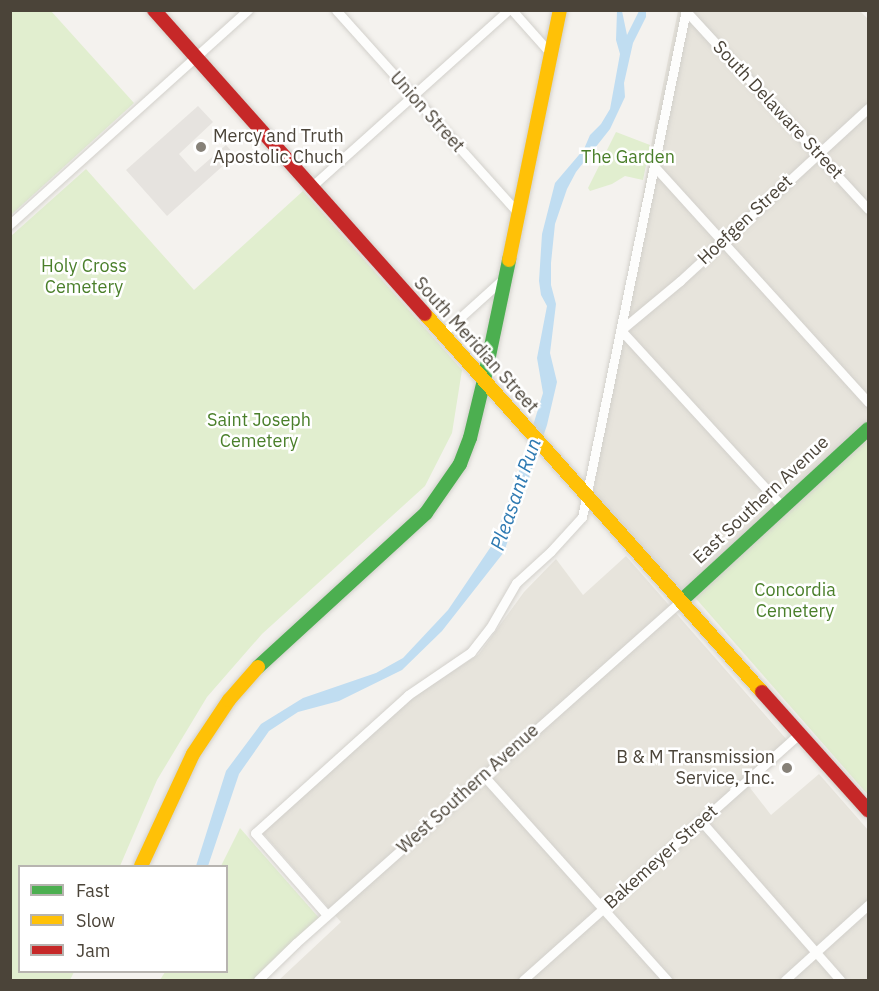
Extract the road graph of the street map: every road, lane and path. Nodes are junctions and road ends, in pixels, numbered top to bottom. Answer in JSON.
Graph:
{"nodes":[{"id":1,"x":154,"y":10,"type":"edge"},
{"id":2,"x":248,"y":10,"type":"edge"},
{"id":3,"x":336,"y":10,"type":"edge"},
{"id":4,"x":510,"y":10,"type":"edge"},
{"id":5,"x":560,"y":10,"type":"edge"},
{"id":6,"x":686,"y":11,"type":"edge"},
{"id":7,"x":551,"y":54,"type":"junction"},
{"id":8,"x":196,"y":57,"type":"junction"},
{"id":9,"x":413,"y":96,"type":"junction"},
{"id":10,"x":868,"y":108,"type":"edge"},
{"id":11,"x":818,"y":152,"type":"junction"},
{"id":12,"x":654,"y":166,"type":"junction"},
{"id":13,"x":311,"y":187,"type":"junction"},
{"id":14,"x":868,"y":209,"type":"edge"},
{"id":15,"x":518,"y":213,"type":"junction"},
{"id":16,"x":10,"y":224,"type":"edge"},
{"id":17,"x":722,"y":241,"type":"junction"},
{"id":18,"x":505,"y":277,"type":"junction"},
{"id":19,"x":621,"y":330,"type":"junction"},
{"id":20,"x":442,"y":334,"type":"junction"},
{"id":21,"x":484,"y":380,"type":"junction"},
{"id":22,"x":868,"y":402,"type":"edge"},
{"id":23,"x":868,"y":429,"type":"edge"},
{"id":24,"x":587,"y":495,"type":"junction"},
{"id":25,"x":782,"y":506,"type":"junction"},
{"id":26,"x":681,"y":601,"type":"junction"},
{"id":27,"x":800,"y":733,"type":"junction"},
{"id":28,"x":484,"y":776,"type":"junction"},
{"id":29,"x":868,"y":810,"type":"edge"},
{"id":30,"x":701,"y":821,"type":"junction"},
{"id":31,"x":142,"y":865,"type":"edge"},
{"id":32,"x":868,"y":905,"type":"edge"},
{"id":33,"x":603,"y":909,"type":"junction"},
{"id":34,"x":327,"y":915,"type":"junction"},
{"id":35,"x":816,"y":952,"type":"junction"},
{"id":36,"x":258,"y":981,"type":"edge"},
{"id":37,"x":523,"y":981,"type":"edge"},
{"id":38,"x":667,"y":981,"type":"edge"},
{"id":39,"x":785,"y":981,"type":"edge"},
{"id":40,"x":840,"y":981,"type":"edge"}],
"edges":[{"from":1,"to":8,"type":"street","name":"South Meridian Street"},
{"from":2,"to":8,"type":"street"},
{"from":3,"to":9,"type":"street","name":"Union Street"},
{"from":4,"to":7,"type":"street"},
{"from":4,"to":9,"type":"street"},
{"from":5,"to":7,"type":"street"},
{"from":6,"to":11,"type":"street","name":"South Delaware Street"},
{"from":6,"to":12,"type":"street"},
{"from":7,"to":15,"type":"street"},
{"from":8,"to":13,"type":"street","name":"South Meridian Street"},
{"from":8,"to":16,"type":"street"},
{"from":9,"to":13,"type":"street"},
{"from":9,"to":15,"type":"street","name":"Union Street"},
{"from":10,"to":11,"type":"street","name":"Hoefgen Street"},
{"from":11,"to":14,"type":"street","name":"South Delaware Street"},
{"from":11,"to":17,"type":"street","name":"Hoefgen Street"},
{"from":12,"to":17,"type":"street"},
{"from":12,"to":19,"type":"street"},
{"from":13,"to":20,"type":"street","name":"South Meridian Street"},
{"from":15,"to":18,"type":"street"},
{"from":17,"to":19,"type":"street","name":"Hoefgen Street"},
{"from":17,"to":22,"type":"street"},
{"from":18,"to":20,"type":"street"},
{"from":18,"to":21,"type":"street"},
{"from":19,"to":24,"type":"street"},
{"from":19,"to":25,"type":"street"},
{"from":20,"to":21,"type":"street","name":"South Meridian Street"},
{"from":21,"to":24,"type":"street","name":"South Meridian Street"},
{"from":21,"to":31,"type":"street"},
{"from":23,"to":25,"type":"street","name":"East Southern Avenue"},
{"from":24,"to":26,"type":"street","name":"South Meridian Street"},
{"from":24,"to":34,"type":"street"},
{"from":25,"to":26,"type":"street","name":"East Southern Avenue"},
{"from":26,"to":27,"type":"street","name":"South Meridian Street"},
{"from":26,"to":28,"type":"street","name":"West Southern Avenue"},
{"from":27,"to":29,"type":"street","name":"South Meridian Street"},
{"from":27,"to":30,"type":"street","name":"Bakemeyer Street"},
{"from":28,"to":33,"type":"street"},
{"from":28,"to":34,"type":"street","name":"West Southern Avenue"},
{"from":30,"to":33,"type":"street","name":"Bakemeyer Street"},
{"from":30,"to":35,"type":"street"},
{"from":32,"to":35,"type":"street"},
{"from":33,"to":37,"type":"street","name":"Bakemeyer Street"},
{"from":33,"to":38,"type":"street"},
{"from":34,"to":36,"type":"street","name":"West Southern Avenue"},
{"from":35,"to":39,"type":"street"},
{"from":35,"to":40,"type":"street"}]}
